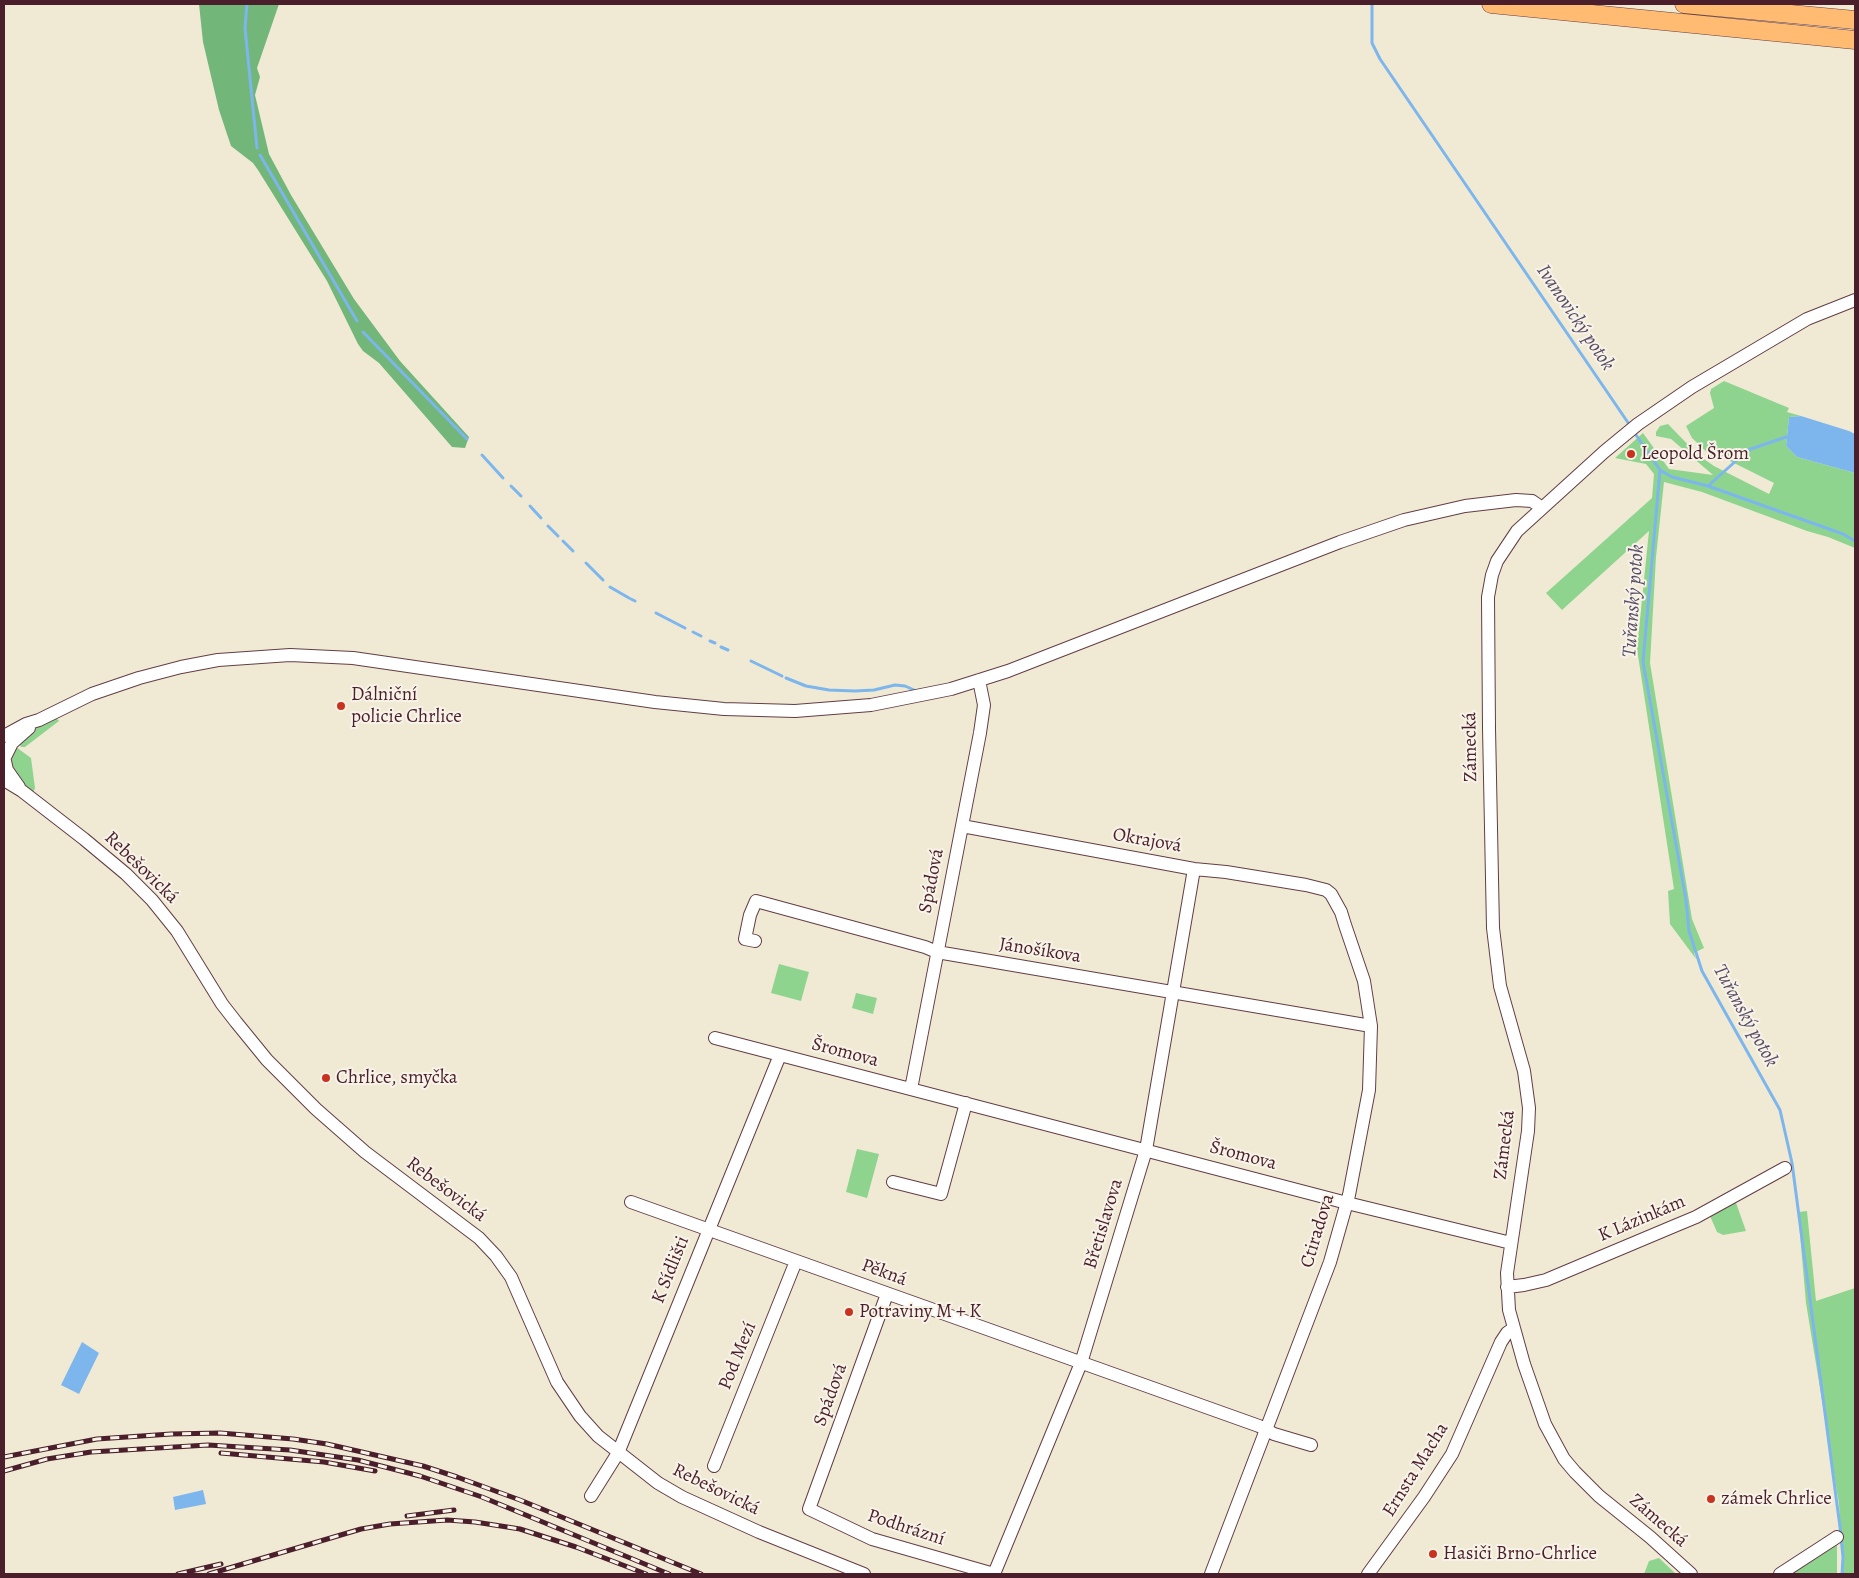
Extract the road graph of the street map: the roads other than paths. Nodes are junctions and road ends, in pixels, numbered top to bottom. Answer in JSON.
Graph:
{"nodes":[{"id":1,"x":1491,"y":4,"type":"edge"},
{"id":2,"x":1684,"y":4,"type":"edge"},
{"id":3,"x":1855,"y":20,"type":"edge"},
{"id":4,"x":1855,"y":40,"type":"edge"},
{"id":5,"x":1855,"y":300,"type":"edge"},
{"id":6,"x":1542,"y":508,"type":"junction"},
{"id":7,"x":979,"y":680,"type":"junction"},
{"id":8,"x":39,"y":720,"type":"junction"},
{"id":9,"x":4,"y":736,"type":"edge"},
{"id":10,"x":4,"y":757,"type":"edge"},
{"id":11,"x":4,"y":780,"type":"edge"},
{"id":12,"x":22,"y":791,"type":"junction"},
{"id":13,"x":962,"y":826,"type":"junction"},
{"id":14,"x":1194,"y":869,"type":"junction"},
{"id":15,"x":1326,"y":890,"type":"joint"},
{"id":16,"x":755,"y":941,"type":"dead end"},
{"id":17,"x":936,"y":952,"type":"junction"},
{"id":18,"x":1174,"y":992,"type":"junction"},
{"id":19,"x":1371,"y":1026,"type":"junction"},
{"id":20,"x":715,"y":1038,"type":"dead end"},
{"id":21,"x":780,"y":1055,"type":"junction"},
{"id":22,"x":911,"y":1089,"type":"junction"},
{"id":23,"x":966,"y":1103,"type":"junction"},
{"id":24,"x":1146,"y":1150,"type":"junction"},
{"id":25,"x":1785,"y":1168,"type":"dead end"},
{"id":26,"x":893,"y":1182,"type":"dead end"},
{"id":27,"x":631,"y":1202,"type":"dead end"},
{"id":28,"x":1347,"y":1203,"type":"junction"},
{"id":29,"x":708,"y":1230,"type":"junction"},
{"id":30,"x":1511,"y":1244,"type":"junction"},
{"id":31,"x":796,"y":1261,"type":"junction"},
{"id":32,"x":1508,"y":1287,"type":"junction"},
{"id":33,"x":887,"y":1294,"type":"junction"},
{"id":34,"x":1514,"y":1328,"type":"junction"},
{"id":35,"x":1081,"y":1363,"type":"junction"},
{"id":36,"x":1266,"y":1430,"type":"junction"},
{"id":37,"x":1310,"y":1445,"type":"dead end"},
{"id":38,"x":618,"y":1453,"type":"junction"},
{"id":39,"x":714,"y":1466,"type":"dead end"},
{"id":40,"x":591,"y":1496,"type":"dead end"},
{"id":41,"x":809,"y":1510,"type":"joint"},
{"id":42,"x":1836,"y":1537,"type":"dead end"},
{"id":43,"x":864,"y":1574,"type":"edge"},
{"id":44,"x":994,"y":1574,"type":"edge"},
{"id":45,"x":1211,"y":1574,"type":"edge"},
{"id":46,"x":1368,"y":1574,"type":"edge"},
{"id":47,"x":1691,"y":1574,"type":"edge"},
{"id":48,"x":1780,"y":1574,"type":"edge"}],
"edges":[{"from":1,"to":4,"type":"highway"},
{"from":2,"to":3,"type":"highway"},
{"from":5,"to":6,"type":"street","name":"Zámecká"},
{"from":6,"to":7,"type":"street"},
{"from":6,"to":30,"type":"street","name":"Zámecká"},
{"from":7,"to":8,"type":"street"},
{"from":7,"to":13,"type":"street","name":"Spádová"},
{"from":8,"to":9,"type":"street"},
{"from":8,"to":10,"type":"street"},
{"from":10,"to":12,"type":"street","name":"Rebešovická"},
{"from":11,"to":12,"type":"street","name":"Rebešovická"},
{"from":12,"to":38,"type":"street","name":"Rebešovická"},
{"from":13,"to":14,"type":"street","name":"Okrajová"},
{"from":13,"to":17,"type":"street","name":"Spádová"},
{"from":14,"to":15,"type":"street","name":"Okrajová"},
{"from":14,"to":18,"type":"street","name":"Břetislavova"},
{"from":15,"to":19,"type":"street","name":"Ctiradova"},
{"from":16,"to":17,"type":"street","name":"Jánošíkova"},
{"from":17,"to":18,"type":"street","name":"Jánošíkova"},
{"from":17,"to":22,"type":"street","name":"Spádová"},
{"from":18,"to":19,"type":"street","name":"Jánošíkova"},
{"from":18,"to":24,"type":"street","name":"Břetislavova"},
{"from":19,"to":28,"type":"street","name":"Ctiradova"},
{"from":20,"to":21,"type":"street","name":"Šromova"},
{"from":21,"to":22,"type":"street","name":"Šromova"},
{"from":21,"to":29,"type":"street","name":"K Sídlišti"},
{"from":22,"to":23,"type":"street","name":"Šromova"},
{"from":23,"to":24,"type":"street","name":"Šromova"},
{"from":23,"to":26,"type":"street"},
{"from":24,"to":28,"type":"street","name":"Šromova"},
{"from":24,"to":35,"type":"street","name":"Břetislavova"},
{"from":25,"to":32,"type":"street","name":"K Lázinkám"},
{"from":27,"to":29,"type":"street","name":"Pěkná"},
{"from":28,"to":30,"type":"street","name":"Šromova"},
{"from":28,"to":36,"type":"street","name":"Ctiradova"},
{"from":29,"to":31,"type":"street","name":"Pěkná"},
{"from":29,"to":38,"type":"street","name":"K Sídlišti"},
{"from":30,"to":32,"type":"street","name":"Zámecká"},
{"from":31,"to":33,"type":"street","name":"Pěkná"},
{"from":31,"to":39,"type":"street","name":"Pod Mezí"},
{"from":32,"to":34,"type":"street","name":"Zámecká"},
{"from":33,"to":35,"type":"street","name":"Pěkná"},
{"from":33,"to":41,"type":"street","name":"Spádová"},
{"from":34,"to":46,"type":"street","name":"Ernsta Macha"},
{"from":34,"to":47,"type":"street","name":"Zámecká"},
{"from":35,"to":36,"type":"street","name":"Pěkná"},
{"from":35,"to":44,"type":"street","name":"Břetislavova"},
{"from":36,"to":37,"type":"street","name":"Pěkná"},
{"from":36,"to":45,"type":"street","name":"Ctiradova"},
{"from":38,"to":40,"type":"street","name":"K Sídlišti"},
{"from":38,"to":43,"type":"street","name":"Rebešovická"},
{"from":41,"to":44,"type":"street","name":"Podhrázní"},
{"from":42,"to":48,"type":"street"}]}
